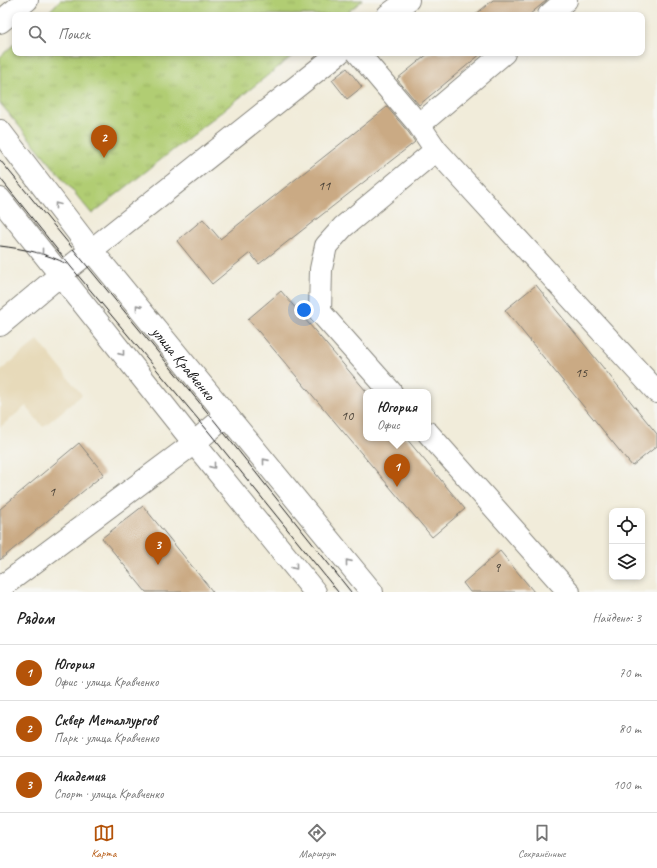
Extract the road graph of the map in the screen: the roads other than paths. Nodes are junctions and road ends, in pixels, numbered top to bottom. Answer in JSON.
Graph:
{"nodes":[{"id":1,"x":28,"y":0,"type":"edge"},
{"id":2,"x":408,"y":0,"type":"edge"},
{"id":3,"x":566,"y":0,"type":"edge"},
{"id":4,"x":13,"y":12,"type":"edge"},
{"id":5,"x":392,"y":12,"type":"edge"},
{"id":6,"x":552,"y":12,"type":"edge"},
{"id":7,"x":12,"y":13,"type":"edge"},
{"id":8,"x":0,"y":22,"type":"edge"},
{"id":9,"x":336,"y":56,"type":"edge"},
{"id":10,"x":361,"y":56,"type":"edge"},
{"id":11,"x":500,"y":56,"type":"edge"},
{"id":12,"x":419,"y":125,"type":"junction"},
{"id":13,"x":0,"y":131,"type":"edge"},
{"id":14,"x":436,"y":150,"type":"junction"},
{"id":15,"x":0,"y":199,"type":"edge"},
{"id":16,"x":92,"y":251,"type":"junction"},
{"id":17,"x":60,"y":276,"type":"junction"},
{"id":18,"x":0,"y":325,"type":"edge"},
{"id":19,"x":388,"y":389,"type":"edge"},
{"id":20,"x":657,"y":392,"type":"edge"},
{"id":21,"x":227,"y":415,"type":"junction"},
{"id":22,"x":431,"y":436,"type":"edge"},
{"id":23,"x":194,"y":443,"type":"junction"},
{"id":24,"x":0,"y":588,"type":"edge"},
{"id":25,"x":315,"y":592,"type":"edge"},
{"id":26,"x":372,"y":592,"type":"edge"},
{"id":27,"x":569,"y":592,"type":"edge"}],
"edges":[{"from":1,"to":4,"type":"main road"},
{"from":2,"to":5,"type":"main road"},
{"from":3,"to":6,"type":"main road"},
{"from":7,"to":8,"type":"main road"},
{"from":9,"to":16,"type":"main road"},
{"from":10,"to":12,"type":"main road"},
{"from":11,"to":12,"type":"main road"},
{"from":12,"to":14,"type":"main road"},
{"from":16,"to":13,"type":"main road","name":"улица Кравченко","one_way":true},
{"from":14,"to":19,"type":"main road"},
{"from":14,"to":20,"type":"main road"},
{"from":15,"to":17,"type":"main road","one_way":true},
{"from":16,"to":17,"type":"main road"},
{"from":21,"to":16,"type":"main road","name":"улица Кравченко","one_way":true},
{"from":17,"to":18,"type":"main road"},
{"from":17,"to":23,"type":"main road","one_way":true},
{"from":21,"to":23,"type":"main road"},
{"from":26,"to":21,"type":"main road","name":"улица Кравченко","one_way":true},
{"from":22,"to":27,"type":"main road"},
{"from":23,"to":24,"type":"main road"},
{"from":23,"to":25,"type":"main road","one_way":true}]}
